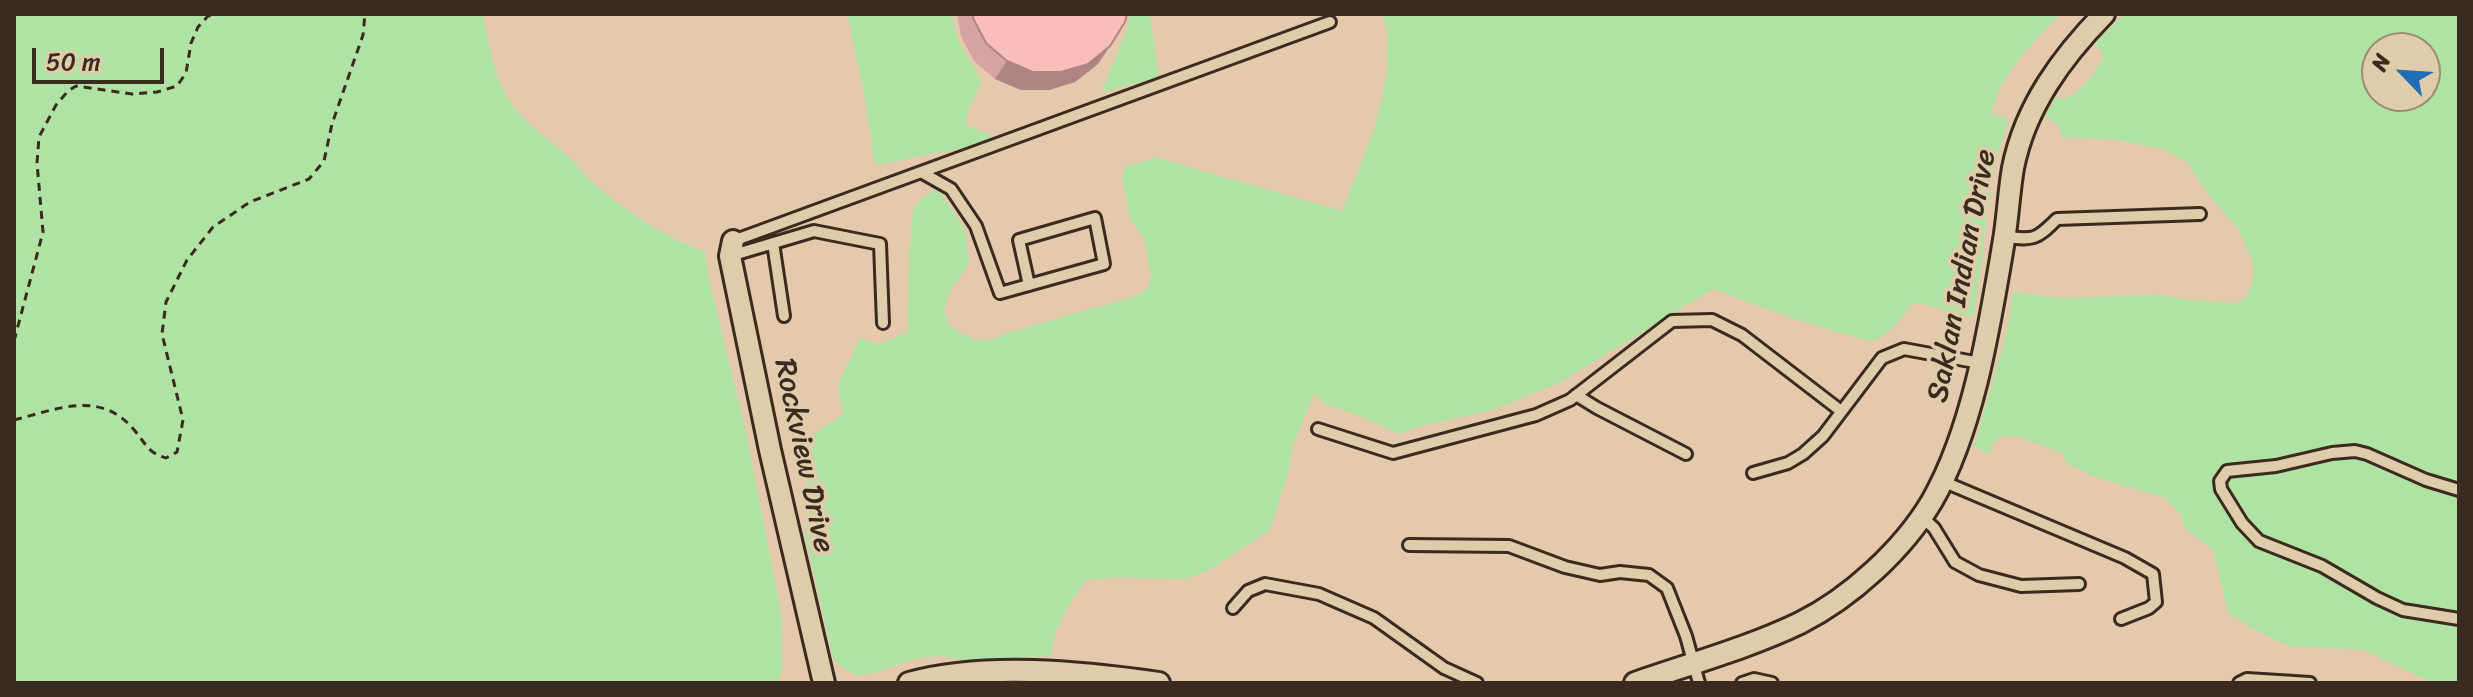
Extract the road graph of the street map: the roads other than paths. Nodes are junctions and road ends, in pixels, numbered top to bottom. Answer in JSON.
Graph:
{"nodes":[{"id":1,"x":2104,"y":14,"type":"edge"},
{"id":2,"x":1330,"y":22,"type":"dead end"},
{"id":3,"x":921,"y":172,"type":"junction"},
{"id":4,"x":2200,"y":214,"type":"dead end"},
{"id":5,"x":2005,"y":237,"type":"junction"},
{"id":6,"x":773,"y":243,"type":"junction"},
{"id":7,"x":732,"y":248,"type":"junction"},
{"id":8,"x":1029,"y":285,"type":"junction"},
{"id":9,"x":784,"y":316,"type":"dead end"},
{"id":10,"x":883,"y":323,"type":"dead end"},
{"id":11,"x":1980,"y":363,"type":"junction"},
{"id":12,"x":1576,"y":395,"type":"junction"},
{"id":13,"x":1841,"y":411,"type":"junction"},
{"id":14,"x":1318,"y":429,"type":"dead end"},
{"id":15,"x":1686,"y":454,"type":"dead end"},
{"id":16,"x":1753,"y":473,"type":"dead end"},
{"id":17,"x":1942,"y":481,"type":"junction"},
{"id":18,"x":2459,"y":490,"type":"edge"},
{"id":19,"x":1922,"y":517,"type":"junction"},
{"id":20,"x":1409,"y":545,"type":"dead end"},
{"id":21,"x":2079,"y":584,"type":"dead end"},
{"id":22,"x":1233,"y":608,"type":"dead end"},
{"id":23,"x":2121,"y":619,"type":"dead end"},
{"id":24,"x":2459,"y":619,"type":"edge"},
{"id":25,"x":1696,"y":673,"type":"edge"},
{"id":26,"x":824,"y":683,"type":"edge"},
{"id":27,"x":909,"y":683,"type":"edge"},
{"id":28,"x":1159,"y":683,"type":"edge"},
{"id":29,"x":1477,"y":683,"type":"edge"},
{"id":30,"x":1635,"y":683,"type":"edge"},
{"id":31,"x":1742,"y":683,"type":"edge"},
{"id":32,"x":1772,"y":683,"type":"edge"},
{"id":33,"x":2239,"y":683,"type":"edge"},
{"id":34,"x":2310,"y":683,"type":"edge"}],
"edges":[{"from":1,"to":5,"type":"street","name":"Saklan Indian Drive"},
{"from":2,"to":3,"type":"lane"},
{"from":3,"to":7,"type":"lane"},
{"from":3,"to":8,"type":"lane"},
{"from":4,"to":5,"type":"lane"},
{"from":5,"to":11,"type":"street","name":"Saklan Indian Drive"},
{"from":6,"to":7,"type":"lane"},
{"from":6,"to":9,"type":"lane"},
{"from":6,"to":10,"type":"lane"},
{"from":7,"to":26,"type":"street","name":"Rockview Drive"},
{"from":8,"to":8,"type":"lane"},
{"from":11,"to":13,"type":"lane"},
{"from":11,"to":17,"type":"street","name":"Saklan Indian Drive"},
{"from":12,"to":13,"type":"lane"},
{"from":12,"to":14,"type":"lane"},
{"from":12,"to":15,"type":"lane"},
{"from":13,"to":16,"type":"lane"},
{"from":17,"to":19,"type":"street","name":"Saklan Indian Drive"},
{"from":17,"to":23,"type":"lane"},
{"from":18,"to":24,"type":"lane"},
{"from":19,"to":21,"type":"lane"},
{"from":19,"to":25,"type":"street","name":"Saklan Indian Drive"},
{"from":20,"to":25,"type":"lane"},
{"from":22,"to":29,"type":"lane"},
{"from":25,"to":30,"type":"street","name":"Saklan Indian Drive"},
{"from":27,"to":28,"type":"street"},
{"from":31,"to":32,"type":"lane"},
{"from":33,"to":34,"type":"lane"}]}
